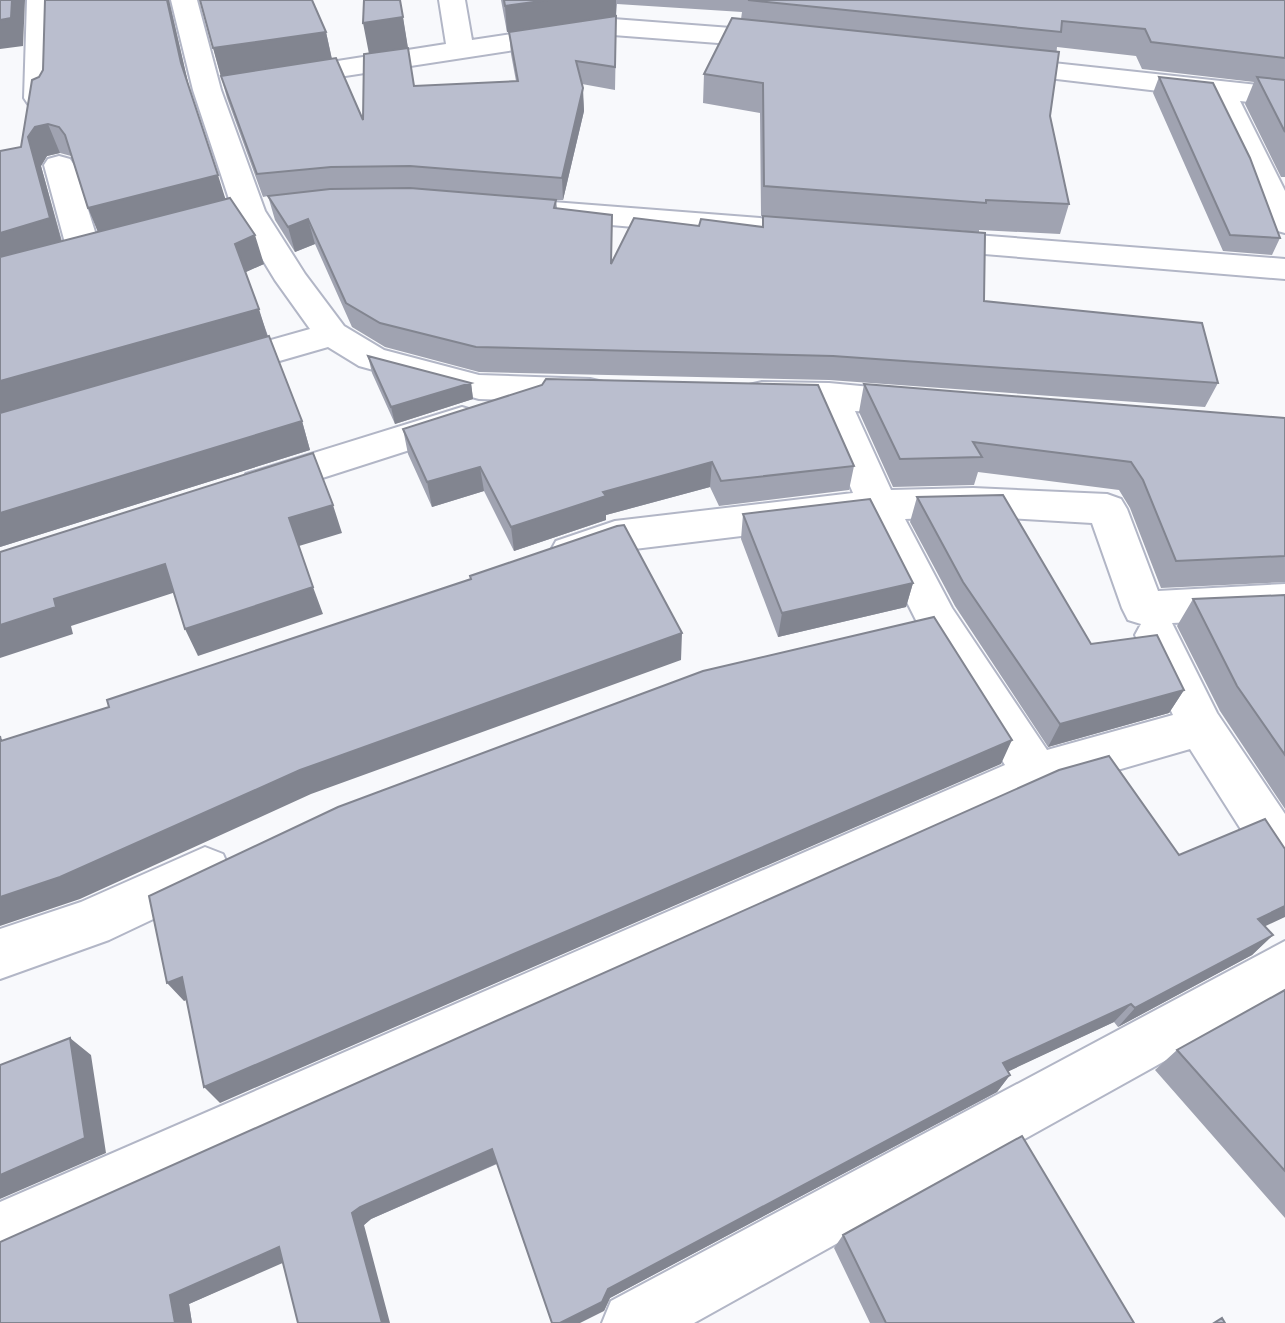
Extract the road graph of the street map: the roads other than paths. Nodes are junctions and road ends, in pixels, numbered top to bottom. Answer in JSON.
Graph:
{"nodes":[{"id":1,"x":40,"y":0,"type":"edge"},
{"id":2,"x":184,"y":0,"type":"edge"},
{"id":3,"x":452,"y":0,"type":"edge"},
{"id":4,"x":815,"y":43,"type":"edge"},
{"id":5,"x":460,"y":49,"type":"junction"},
{"id":6,"x":971,"y":61,"type":"edge"},
{"id":7,"x":231,"y":86,"type":"junction"},
{"id":8,"x":1221,"y":91,"type":"junction"},
{"id":9,"x":1285,"y":97,"type":"edge"},
{"id":10,"x":38,"y":98,"type":"edge"},
{"id":11,"x":59,"y":165,"type":"dead end"},
{"id":12,"x":525,"y":209,"type":"edge"},
{"id":13,"x":1285,"y":223,"type":"edge"},
{"id":14,"x":794,"y":231,"type":"edge"},
{"id":15,"x":889,"y":238,"type":"edge"},
{"id":16,"x":85,"y":254,"type":"edge"},
{"id":17,"x":1285,"y":269,"type":"edge"},
{"id":18,"x":332,"y":334,"type":"junction"},
{"id":19,"x":181,"y":378,"type":"edge"},
{"id":20,"x":555,"y":390,"type":"junction"},
{"id":21,"x":616,"y":391,"type":"edge"},
{"id":22,"x":723,"y":393,"type":"edge"},
{"id":23,"x":829,"y":395,"type":"junction"},
{"id":24,"x":955,"y":404,"type":"edge"},
{"id":25,"x":225,"y":495,"type":"edge"},
{"id":26,"x":878,"y":505,"type":"junction"},
{"id":27,"x":540,"y":562,"type":"edge"},
{"id":28,"x":1285,"y":601,"type":"edge"},
{"id":29,"x":1143,"y":608,"type":"junction"},
{"id":30,"x":937,"y":620,"type":"junction"},
{"id":31,"x":892,"y":631,"type":"edge"},
{"id":32,"x":1201,"y":727,"type":"junction"},
{"id":33,"x":1036,"y":773,"type":"junction"},
{"id":34,"x":245,"y":851,"type":"edge"},
{"id":35,"x":1285,"y":856,"type":"edge"},
{"id":36,"x":0,"y":954,"type":"edge"},
{"id":37,"x":1285,"y":966,"type":"edge"},
{"id":38,"x":0,"y":1232,"type":"edge"},
{"id":39,"x":633,"y":1323,"type":"edge"}],
"edges":[{"from":1,"to":10,"type":"street"},
{"from":2,"to":7,"type":"street"},
{"from":3,"to":5,"type":"street"},
{"from":4,"to":5,"type":"street"},
{"from":5,"to":7,"type":"street"},
{"from":6,"to":8,"type":"street"},
{"from":7,"to":18,"type":"street"},
{"from":8,"to":9,"type":"street"},
{"from":8,"to":13,"type":"street"},
{"from":11,"to":16,"type":"street"},
{"from":12,"to":14,"type":"street"},
{"from":15,"to":17,"type":"street"},
{"from":18,"to":19,"type":"street"},
{"from":18,"to":20,"type":"street"},
{"from":20,"to":21,"type":"street"},
{"from":20,"to":25,"type":"street"},
{"from":22,"to":23,"type":"street"},
{"from":23,"to":24,"type":"street"},
{"from":23,"to":26,"type":"street"},
{"from":26,"to":27,"type":"street"},
{"from":26,"to":29,"type":"street"},
{"from":26,"to":30,"type":"street"},
{"from":28,"to":29,"type":"street"},
{"from":29,"to":32,"type":"street"},
{"from":30,"to":31,"type":"street"},
{"from":30,"to":33,"type":"street"},
{"from":32,"to":33,"type":"street"},
{"from":32,"to":35,"type":"street"},
{"from":33,"to":38,"type":"street"},
{"from":34,"to":36,"type":"street"},
{"from":37,"to":39,"type":"street"}]}
